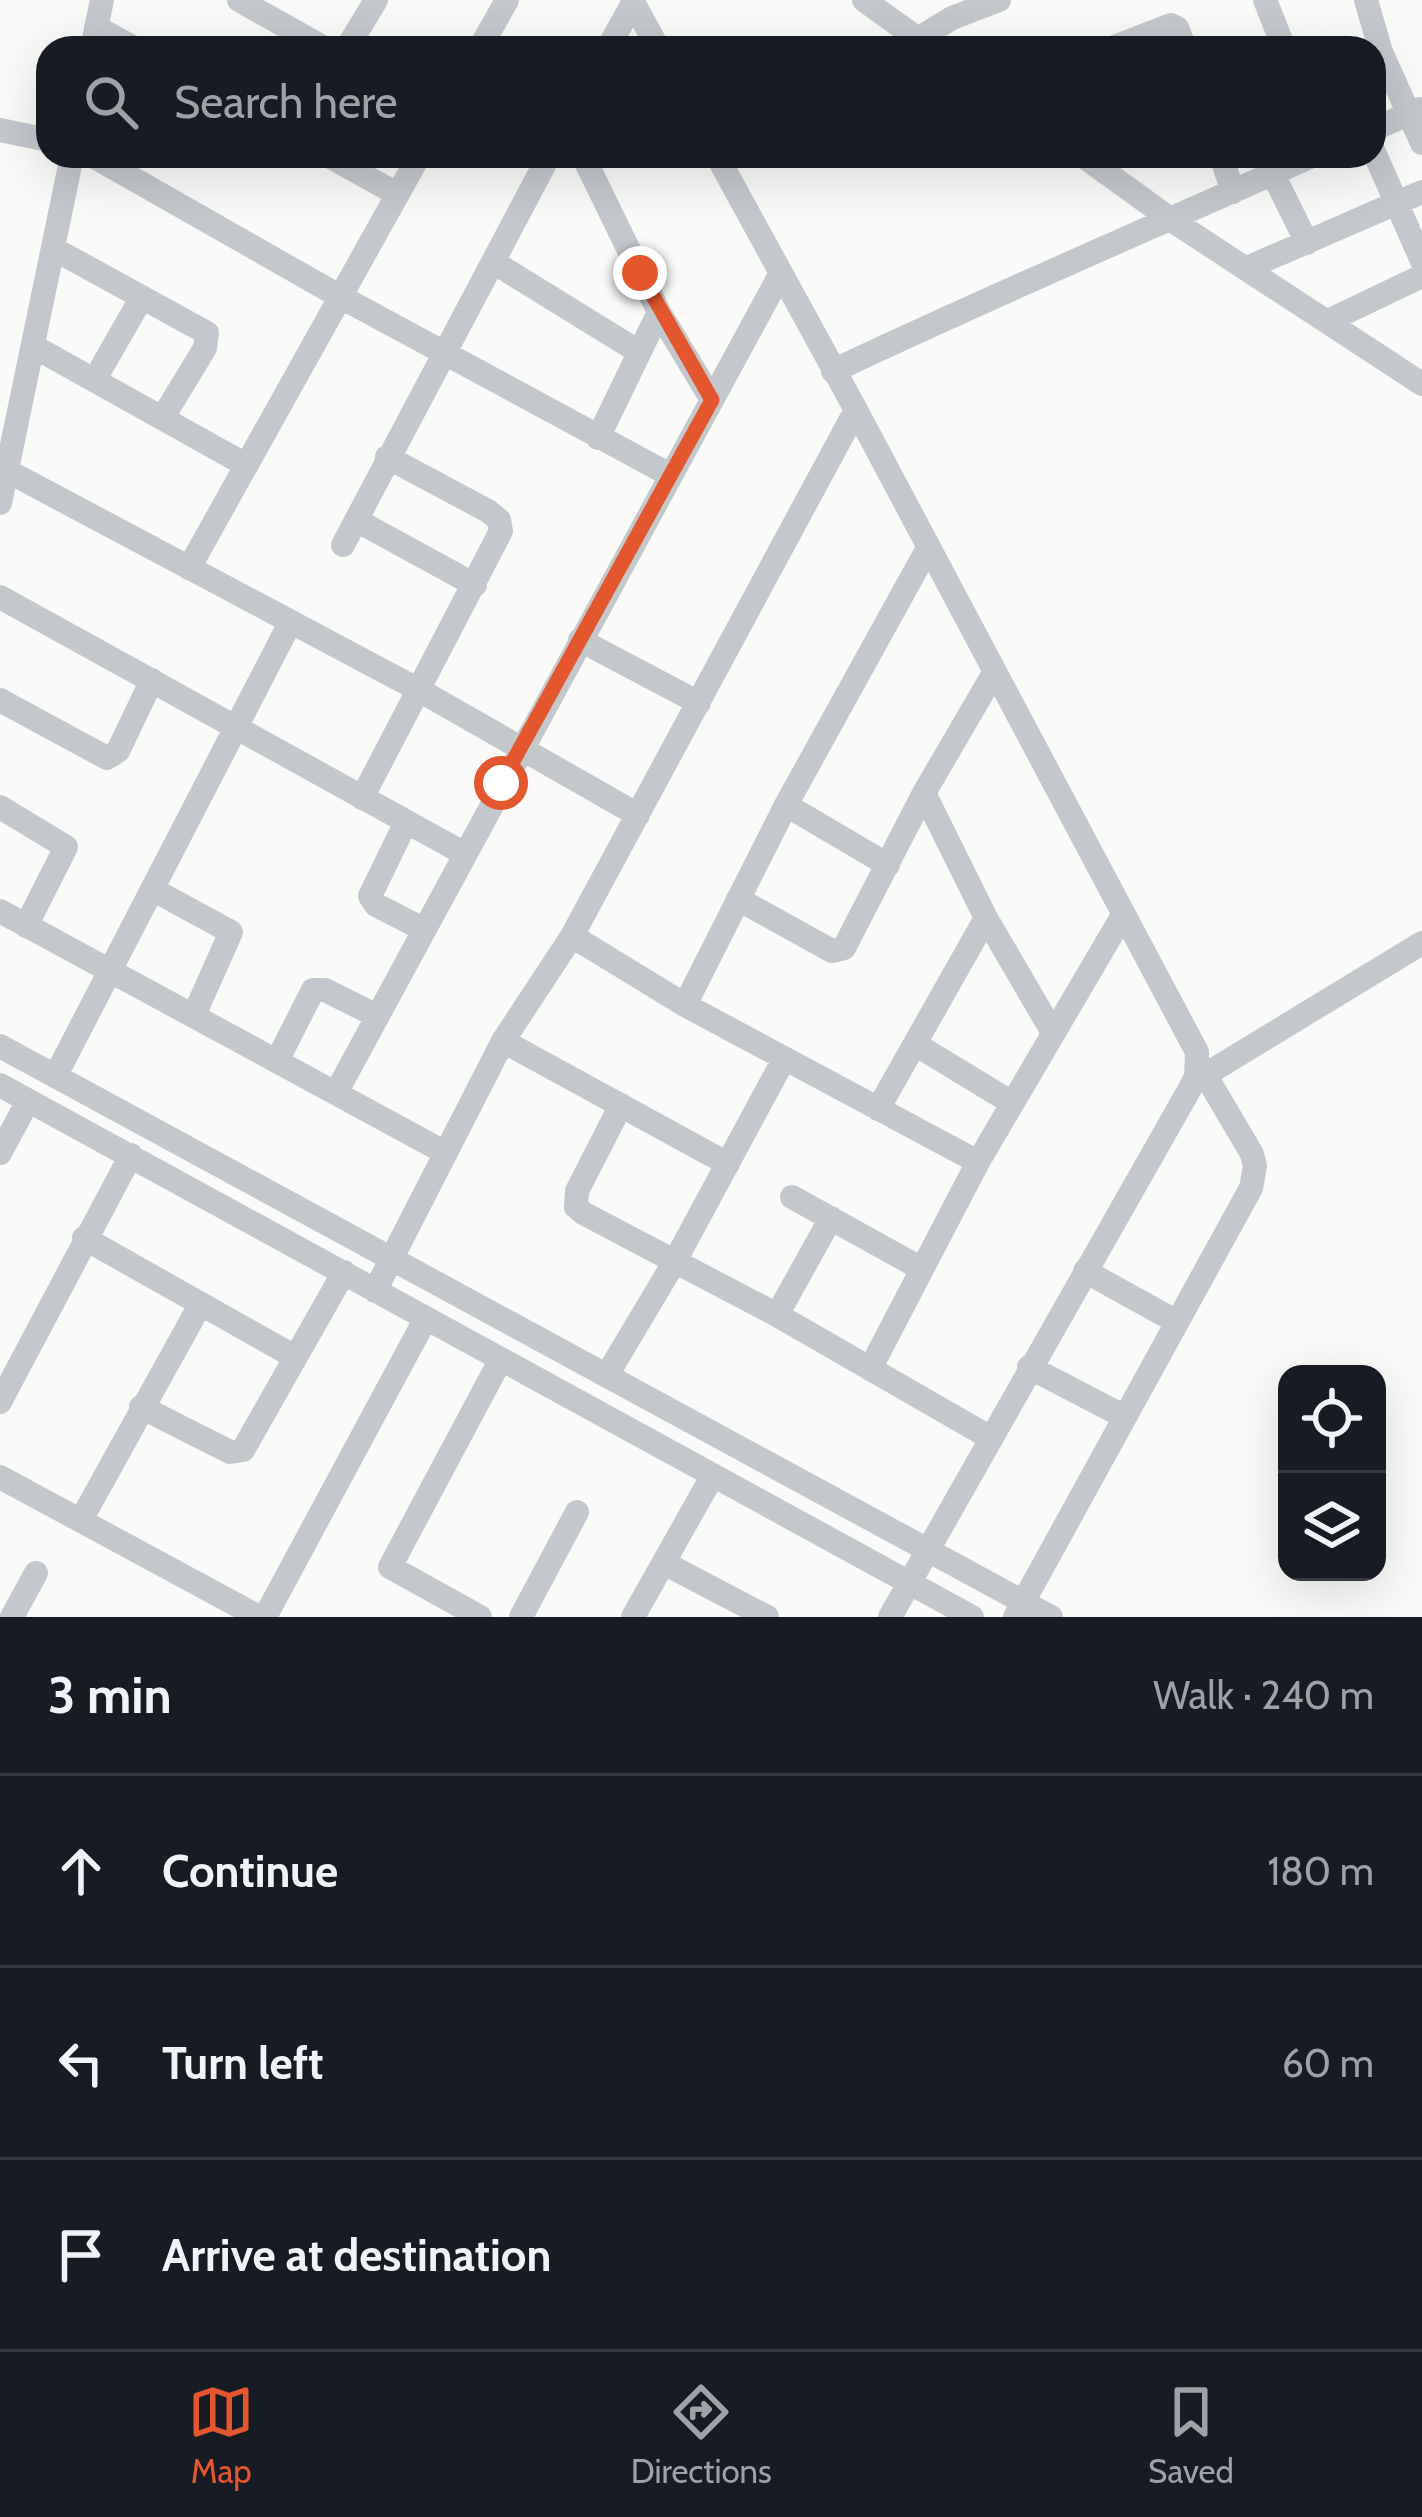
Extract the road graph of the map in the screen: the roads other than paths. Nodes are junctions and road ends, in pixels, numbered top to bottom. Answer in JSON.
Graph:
{"nodes":[{"id":1,"x":101,"y":0,"type":"edge"},
{"id":2,"x":239,"y":0,"type":"edge"},
{"id":3,"x":376,"y":0,"type":"edge"},
{"id":4,"x":507,"y":0,"type":"edge"},
{"id":5,"x":663,"y":0,"type":"edge"},
{"id":6,"x":864,"y":0,"type":"edge"},
{"id":7,"x":999,"y":0,"type":"edge"},
{"id":8,"x":1265,"y":0,"type":"edge"},
{"id":9,"x":1366,"y":0,"type":"edge"},
{"id":10,"x":265,"y":7,"type":"edge"},
{"id":11,"x":636,"y":8,"type":"edge"},
{"id":12,"x":94,"y":36,"type":"edge"},
{"id":13,"x":307,"y":36,"type":"edge"},
{"id":14,"x":354,"y":36,"type":"edge"},
{"id":15,"x":487,"y":36,"type":"edge"},
{"id":16,"x":616,"y":36,"type":"edge"},
{"id":17,"x":651,"y":36,"type":"edge"},
{"id":18,"x":915,"y":36,"type":"edge"},
{"id":19,"x":933,"y":36,"type":"edge"},
{"id":20,"x":1143,"y":36,"type":"edge"},
{"id":21,"x":1180,"y":36,"type":"edge"},
{"id":22,"x":1279,"y":36,"type":"edge"},
{"id":23,"x":1377,"y":36,"type":"edge"},
{"id":24,"x":1386,"y":59,"type":"edge"},
{"id":25,"x":1415,"y":111,"type":"edge"},
{"id":26,"x":1386,"y":124,"type":"edge"},
{"id":27,"x":0,"y":130,"type":"edge"},
{"id":28,"x":36,"y":138,"type":"edge"},
{"id":29,"x":1422,"y":143,"type":"edge"},
{"id":30,"x":70,"y":168,"type":"edge"},
{"id":31,"x":113,"y":168,"type":"edge"},
{"id":32,"x":350,"y":168,"type":"edge"},
{"id":33,"x":412,"y":168,"type":"edge"},
{"id":34,"x":543,"y":168,"type":"edge"},
{"id":35,"x":589,"y":168,"type":"edge"},
{"id":36,"x":724,"y":168,"type":"edge"},
{"id":37,"x":1100,"y":168,"type":"edge"},
{"id":38,"x":1225,"y":168,"type":"edge"},
{"id":39,"x":1284,"y":168,"type":"edge"},
{"id":40,"x":1381,"y":168,"type":"edge"},
{"id":41,"x":1273,"y":173,"type":"junction"},
{"id":42,"x":1233,"y":192,"type":"junction"},
{"id":43,"x":1422,"y":192,"type":"edge"},
{"id":44,"x":397,"y":194,"type":"junction"},
{"id":45,"x":1396,"y":204,"type":"junction"},
{"id":46,"x":1173,"y":221,"type":"junction"},
{"id":47,"x":1306,"y":243,"type":"junction"},
{"id":48,"x":54,"y":249,"type":"junction"},
{"id":49,"x":1422,"y":261,"type":"edge"},
{"id":50,"x":495,"y":262,"type":"junction"},
{"id":51,"x":1247,"y":268,"type":"junction"},
{"id":52,"x":781,"y":273,"type":"junction"},
{"id":53,"x":1422,"y":276,"type":"edge"},
{"id":54,"x":339,"y":296,"type":"junction"},
{"id":55,"x":142,"y":297,"type":"junction"},
{"id":56,"x":659,"y":312,"type":"junction"},
{"id":57,"x":1328,"y":321,"type":"junction"},
{"id":58,"x":32,"y":346,"type":"junction"},
{"id":59,"x":639,"y":352,"type":"junction"},
{"id":60,"x":445,"y":354,"type":"junction"},
{"id":61,"x":833,"y":371,"type":"junction"},
{"id":62,"x":94,"y":379,"type":"junction"},
{"id":63,"x":1422,"y":384,"type":"edge"},
{"id":64,"x":712,"y":400,"type":"junction"},
{"id":65,"x":856,"y":410,"type":"junction"},
{"id":66,"x":163,"y":418,"type":"junction"},
{"id":67,"x":598,"y":438,"type":"junction"},
{"id":68,"x":387,"y":457,"type":"junction"},
{"id":69,"x":246,"y":465,"type":"junction"},
{"id":70,"x":3,"y":468,"type":"edge"},
{"id":71,"x":670,"y":475,"type":"junction"},
{"id":72,"x":0,"y":503,"type":"edge"},
{"id":73,"x":356,"y":520,"type":"junction"},
{"id":74,"x":343,"y":544,"type":"dead end"},
{"id":75,"x":928,"y":548,"type":"junction"},
{"id":76,"x":189,"y":568,"type":"junction"},
{"id":77,"x":475,"y":585,"type":"junction"},
{"id":78,"x":0,"y":596,"type":"edge"},
{"id":79,"x":290,"y":623,"type":"junction"},
{"id":80,"x":580,"y":640,"type":"junction"},
{"id":81,"x":994,"y":673,"type":"junction"},
{"id":82,"x":152,"y":680,"type":"junction"},
{"id":83,"x":419,"y":690,"type":"junction"},
{"id":84,"x":0,"y":700,"type":"edge"},
{"id":85,"x":699,"y":704,"type":"junction"},
{"id":86,"x":237,"y":726,"type":"junction"},
{"id":87,"x":520,"y":748,"type":"junction"},
{"id":88,"x":924,"y":794,"type":"junction"},
{"id":89,"x":362,"y":798,"type":"junction"},
{"id":90,"x":786,"y":806,"type":"junction"},
{"id":91,"x":0,"y":807,"type":"edge"},
{"id":92,"x":638,"y":815,"type":"junction"},
{"id":93,"x":406,"y":822,"type":"junction"},
{"id":94,"x":464,"y":854,"type":"junction"},
{"id":95,"x":888,"y":865,"type":"junction"},
{"id":96,"x":152,"y":889,"type":"junction"},
{"id":97,"x":738,"y":899,"type":"junction"},
{"id":98,"x":0,"y":911,"type":"edge"},
{"id":99,"x":1123,"y":915,"type":"junction"},
{"id":100,"x":986,"y":918,"type":"junction"},
{"id":101,"x":26,"y":926,"type":"junction"},
{"id":102,"x":423,"y":929,"type":"junction"},
{"id":103,"x":572,"y":936,"type":"junction"},
{"id":104,"x":1422,"y":943,"type":"edge"},
{"id":105,"x":109,"y":970,"type":"junction"},
{"id":106,"x":685,"y":1005,"type":"junction"},
{"id":107,"x":194,"y":1015,"type":"junction"},
{"id":108,"x":375,"y":1015,"type":"junction"},
{"id":109,"x":1052,"y":1030,"type":"junction"},
{"id":110,"x":503,"y":1041,"type":"junction"},
{"id":111,"x":915,"y":1045,"type":"junction"},
{"id":112,"x":0,"y":1046,"type":"edge"},
{"id":113,"x":784,"y":1059,"type":"junction"},
{"id":114,"x":277,"y":1061,"type":"junction"},
{"id":115,"x":1202,"y":1070,"type":"junction"},
{"id":116,"x":56,"y":1075,"type":"junction"},
{"id":117,"x":0,"y":1085,"type":"edge"},
{"id":118,"x":337,"y":1091,"type":"junction"},
{"id":119,"x":28,"y":1101,"type":"junction"},
{"id":120,"x":1012,"y":1103,"type":"junction"},
{"id":121,"x":621,"y":1105,"type":"junction"},
{"id":122,"x":878,"y":1109,"type":"junction"},
{"id":123,"x":444,"y":1152,"type":"junction"},
{"id":124,"x":0,"y":1153,"type":"edge"},
{"id":125,"x":131,"y":1155,"type":"junction"},
{"id":126,"x":978,"y":1162,"type":"junction"},
{"id":127,"x":728,"y":1164,"type":"junction"},
{"id":128,"x":792,"y":1197,"type":"dead end"},
{"id":129,"x":831,"y":1218,"type":"junction"},
{"id":130,"x":84,"y":1238,"type":"junction"},
{"id":131,"x":393,"y":1256,"type":"junction"},
{"id":132,"x":675,"y":1262,"type":"junction"},
{"id":133,"x":922,"y":1268,"type":"junction"},
{"id":134,"x":1084,"y":1271,"type":"junction"},
{"id":135,"x":344,"y":1273,"type":"junction"},
{"id":136,"x":375,"y":1291,"type":"junction"},
{"id":137,"x":200,"y":1305,"type":"junction"},
{"id":138,"x":777,"y":1316,"type":"junction"},
{"id":139,"x":426,"y":1318,"type":"junction"},
{"id":140,"x":1177,"y":1322,"type":"junction"},
{"id":141,"x":295,"y":1357,"type":"junction"},
{"id":142,"x":501,"y":1359,"type":"junction"},
{"id":143,"x":1029,"y":1367,"type":"junction"},
{"id":144,"x":870,"y":1369,"type":"junction"},
{"id":145,"x":607,"y":1376,"type":"junction"},
{"id":146,"x":3,"y":1389,"type":"edge"},
{"id":147,"x":141,"y":1407,"type":"junction"},
{"id":148,"x":1125,"y":1417,"type":"junction"},
{"id":149,"x":989,"y":1437,"type":"junction"},
{"id":150,"x":713,"y":1475,"type":"junction"},
{"id":151,"x":0,"y":1477,"type":"edge"},
{"id":152,"x":578,"y":1512,"type":"dead end"},
{"id":153,"x":81,"y":1520,"type":"junction"},
{"id":154,"x":929,"y":1548,"type":"junction"},
{"id":155,"x":664,"y":1563,"type":"junction"},
{"id":156,"x":36,"y":1573,"type":"dead end"},
{"id":157,"x":909,"y":1583,"type":"junction"},
{"id":158,"x":1019,"y":1610,"type":"edge"},
{"id":159,"x":13,"y":1617,"type":"edge"},
{"id":160,"x":262,"y":1617,"type":"edge"},
{"id":161,"x":480,"y":1617,"type":"edge"},
{"id":162,"x":521,"y":1617,"type":"edge"},
{"id":163,"x":633,"y":1617,"type":"edge"},
{"id":164,"x":767,"y":1617,"type":"edge"},
{"id":165,"x":890,"y":1617,"type":"edge"},
{"id":166,"x":972,"y":1617,"type":"edge"},
{"id":167,"x":1051,"y":1617,"type":"edge"}],
"edges":[{"from":1,"to":12,"type":"street"},
{"from":2,"to":10,"type":"street"},
{"from":3,"to":14,"type":"street"},
{"from":4,"to":15,"type":"street"},
{"from":5,"to":11,"type":"street"},
{"from":6,"to":18,"type":"street"},
{"from":7,"to":19,"type":"street"},
{"from":8,"to":22,"type":"street"},
{"from":9,"to":23,"type":"street"},
{"from":10,"to":13,"type":"street"},
{"from":11,"to":16,"type":"street"},
{"from":11,"to":17,"type":"street"},
{"from":20,"to":21,"type":"street"},
{"from":24,"to":25,"type":"street"},
{"from":25,"to":26,"type":"street"},
{"from":25,"to":29,"type":"street"},
{"from":27,"to":28,"type":"street"},
{"from":30,"to":48,"type":"street"},
{"from":31,"to":54,"type":"street"},
{"from":32,"to":44,"type":"street"},
{"from":33,"to":44,"type":"street"},
{"from":34,"to":50,"type":"street"},
{"from":35,"to":56,"type":"street"},
{"from":36,"to":52,"type":"street"},
{"from":37,"to":46,"type":"street"},
{"from":38,"to":42,"type":"street"},
{"from":39,"to":41,"type":"street"},
{"from":40,"to":45,"type":"street"},
{"from":41,"to":42,"type":"street"},
{"from":41,"to":47,"type":"street"},
{"from":42,"to":46,"type":"street"},
{"from":43,"to":45,"type":"street"},
{"from":44,"to":54,"type":"street"},
{"from":45,"to":47,"type":"street"},
{"from":45,"to":49,"type":"street"},
{"from":46,"to":51,"type":"street"},
{"from":46,"to":61,"type":"street"},
{"from":47,"to":51,"type":"street"},
{"from":48,"to":55,"type":"street"},
{"from":48,"to":58,"type":"street"},
{"from":50,"to":59,"type":"street"},
{"from":50,"to":60,"type":"street"},
{"from":51,"to":57,"type":"street"},
{"from":52,"to":61,"type":"street"},
{"from":52,"to":64,"type":"street"},
{"from":53,"to":57,"type":"street"},
{"from":54,"to":60,"type":"street"},
{"from":54,"to":69,"type":"street"},
{"from":55,"to":62,"type":"street"},
{"from":55,"to":66,"type":"street"},
{"from":56,"to":59,"type":"street"},
{"from":56,"to":64,"type":"street"},
{"from":57,"to":63,"type":"street"},
{"from":58,"to":62,"type":"street"},
{"from":58,"to":70,"type":"street"},
{"from":59,"to":67,"type":"street"},
{"from":60,"to":67,"type":"street"},
{"from":60,"to":68,"type":"street"},
{"from":61,"to":65,"type":"street"},
{"from":62,"to":66,"type":"street"},
{"from":64,"to":71,"type":"street"},
{"from":65,"to":75,"type":"street"},
{"from":65,"to":85,"type":"street"},
{"from":66,"to":69,"type":"street"},
{"from":67,"to":71,"type":"street"},
{"from":68,"to":73,"type":"street"},
{"from":68,"to":77,"type":"street"},
{"from":69,"to":76,"type":"street"},
{"from":70,"to":72,"type":"street"},
{"from":70,"to":76,"type":"street"},
{"from":71,"to":80,"type":"street"},
{"from":73,"to":74,"type":"street"},
{"from":73,"to":77,"type":"street"},
{"from":75,"to":81,"type":"street"},
{"from":75,"to":90,"type":"street"},
{"from":76,"to":79,"type":"street"},
{"from":77,"to":83,"type":"street"},
{"from":78,"to":82,"type":"street"},
{"from":79,"to":83,"type":"street"},
{"from":79,"to":86,"type":"street"},
{"from":80,"to":85,"type":"street"},
{"from":80,"to":87,"type":"street"},
{"from":81,"to":88,"type":"street"},
{"from":81,"to":99,"type":"street"},
{"from":82,"to":84,"type":"street"},
{"from":82,"to":86,"type":"street"},
{"from":83,"to":87,"type":"street"},
{"from":83,"to":89,"type":"street"},
{"from":85,"to":92,"type":"street"},
{"from":86,"to":89,"type":"street"},
{"from":86,"to":96,"type":"street"},
{"from":87,"to":92,"type":"street"},
{"from":87,"to":94,"type":"street"},
{"from":88,"to":95,"type":"street"},
{"from":88,"to":100,"type":"street"},
{"from":89,"to":93,"type":"street"},
{"from":90,"to":95,"type":"street"},
{"from":90,"to":97,"type":"street"},
{"from":91,"to":101,"type":"street"},
{"from":92,"to":103,"type":"street"},
{"from":93,"to":94,"type":"street"},
{"from":93,"to":102,"type":"street"},
{"from":94,"to":102,"type":"street"},
{"from":95,"to":97,"type":"street"},
{"from":96,"to":105,"type":"street"},
{"from":96,"to":107,"type":"street"},
{"from":97,"to":106,"type":"street"},
{"from":98,"to":101,"type":"street"},
{"from":99,"to":109,"type":"street"},
{"from":99,"to":115,"type":"street"},
{"from":100,"to":109,"type":"street"},
{"from":100,"to":111,"type":"street"},
{"from":101,"to":105,"type":"street"},
{"from":102,"to":108,"type":"street"},
{"from":103,"to":106,"type":"street"},
{"from":103,"to":110,"type":"street"},
{"from":104,"to":115,"type":"street"},
{"from":105,"to":107,"type":"street"},
{"from":105,"to":116,"type":"street"},
{"from":106,"to":113,"type":"street"},
{"from":107,"to":114,"type":"street"},
{"from":108,"to":114,"type":"street"},
{"from":108,"to":118,"type":"street"},
{"from":109,"to":120,"type":"street"},
{"from":110,"to":121,"type":"street"},
{"from":110,"to":123,"type":"street"},
{"from":111,"to":120,"type":"street"},
{"from":111,"to":122,"type":"street"},
{"from":112,"to":116,"type":"street"},
{"from":113,"to":122,"type":"street"},
{"from":113,"to":127,"type":"street"},
{"from":114,"to":118,"type":"street"},
{"from":115,"to":134,"type":"street"},
{"from":115,"to":140,"type":"street"},
{"from":116,"to":131,"type":"street"},
{"from":117,"to":119,"type":"street"},
{"from":118,"to":123,"type":"street"},
{"from":119,"to":124,"type":"street"},
{"from":119,"to":125,"type":"street"},
{"from":120,"to":126,"type":"street"},
{"from":121,"to":127,"type":"street"},
{"from":121,"to":132,"type":"street"},
{"from":122,"to":126,"type":"street"},
{"from":123,"to":131,"type":"street"},
{"from":125,"to":130,"type":"street"},
{"from":125,"to":135,"type":"street"},
{"from":126,"to":133,"type":"street"},
{"from":127,"to":132,"type":"street"},
{"from":128,"to":129,"type":"street"},
{"from":129,"to":133,"type":"street"},
{"from":129,"to":138,"type":"street"},
{"from":130,"to":137,"type":"street"},
{"from":130,"to":146,"type":"street"},
{"from":131,"to":136,"type":"street"},
{"from":131,"to":145,"type":"street"},
{"from":132,"to":138,"type":"street"},
{"from":132,"to":145,"type":"street"},
{"from":133,"to":144,"type":"street"},
{"from":134,"to":140,"type":"street"},
{"from":134,"to":143,"type":"street"},
{"from":135,"to":136,"type":"street"},
{"from":135,"to":141,"type":"street"},
{"from":136,"to":139,"type":"street"},
{"from":137,"to":141,"type":"street"},
{"from":137,"to":147,"type":"street"},
{"from":138,"to":144,"type":"street"},
{"from":139,"to":142,"type":"street"},
{"from":139,"to":160,"type":"street"},
{"from":140,"to":148,"type":"street"},
{"from":141,"to":147,"type":"street"},
{"from":142,"to":150,"type":"street"},
{"from":142,"to":161,"type":"street"},
{"from":143,"to":148,"type":"street"},
{"from":143,"to":149,"type":"street"},
{"from":144,"to":149,"type":"street"},
{"from":145,"to":154,"type":"street"},
{"from":147,"to":153,"type":"street"},
{"from":148,"to":158,"type":"street"},
{"from":149,"to":154,"type":"street"},
{"from":150,"to":155,"type":"street"},
{"from":150,"to":157,"type":"street"},
{"from":151,"to":153,"type":"street"},
{"from":152,"to":162,"type":"street"},
{"from":153,"to":160,"type":"street"},
{"from":154,"to":157,"type":"street"},
{"from":154,"to":158,"type":"street"},
{"from":155,"to":163,"type":"street"},
{"from":155,"to":164,"type":"street"},
{"from":156,"to":159,"type":"street"},
{"from":157,"to":165,"type":"street"},
{"from":157,"to":166,"type":"street"},
{"from":158,"to":167,"type":"street"}]}
